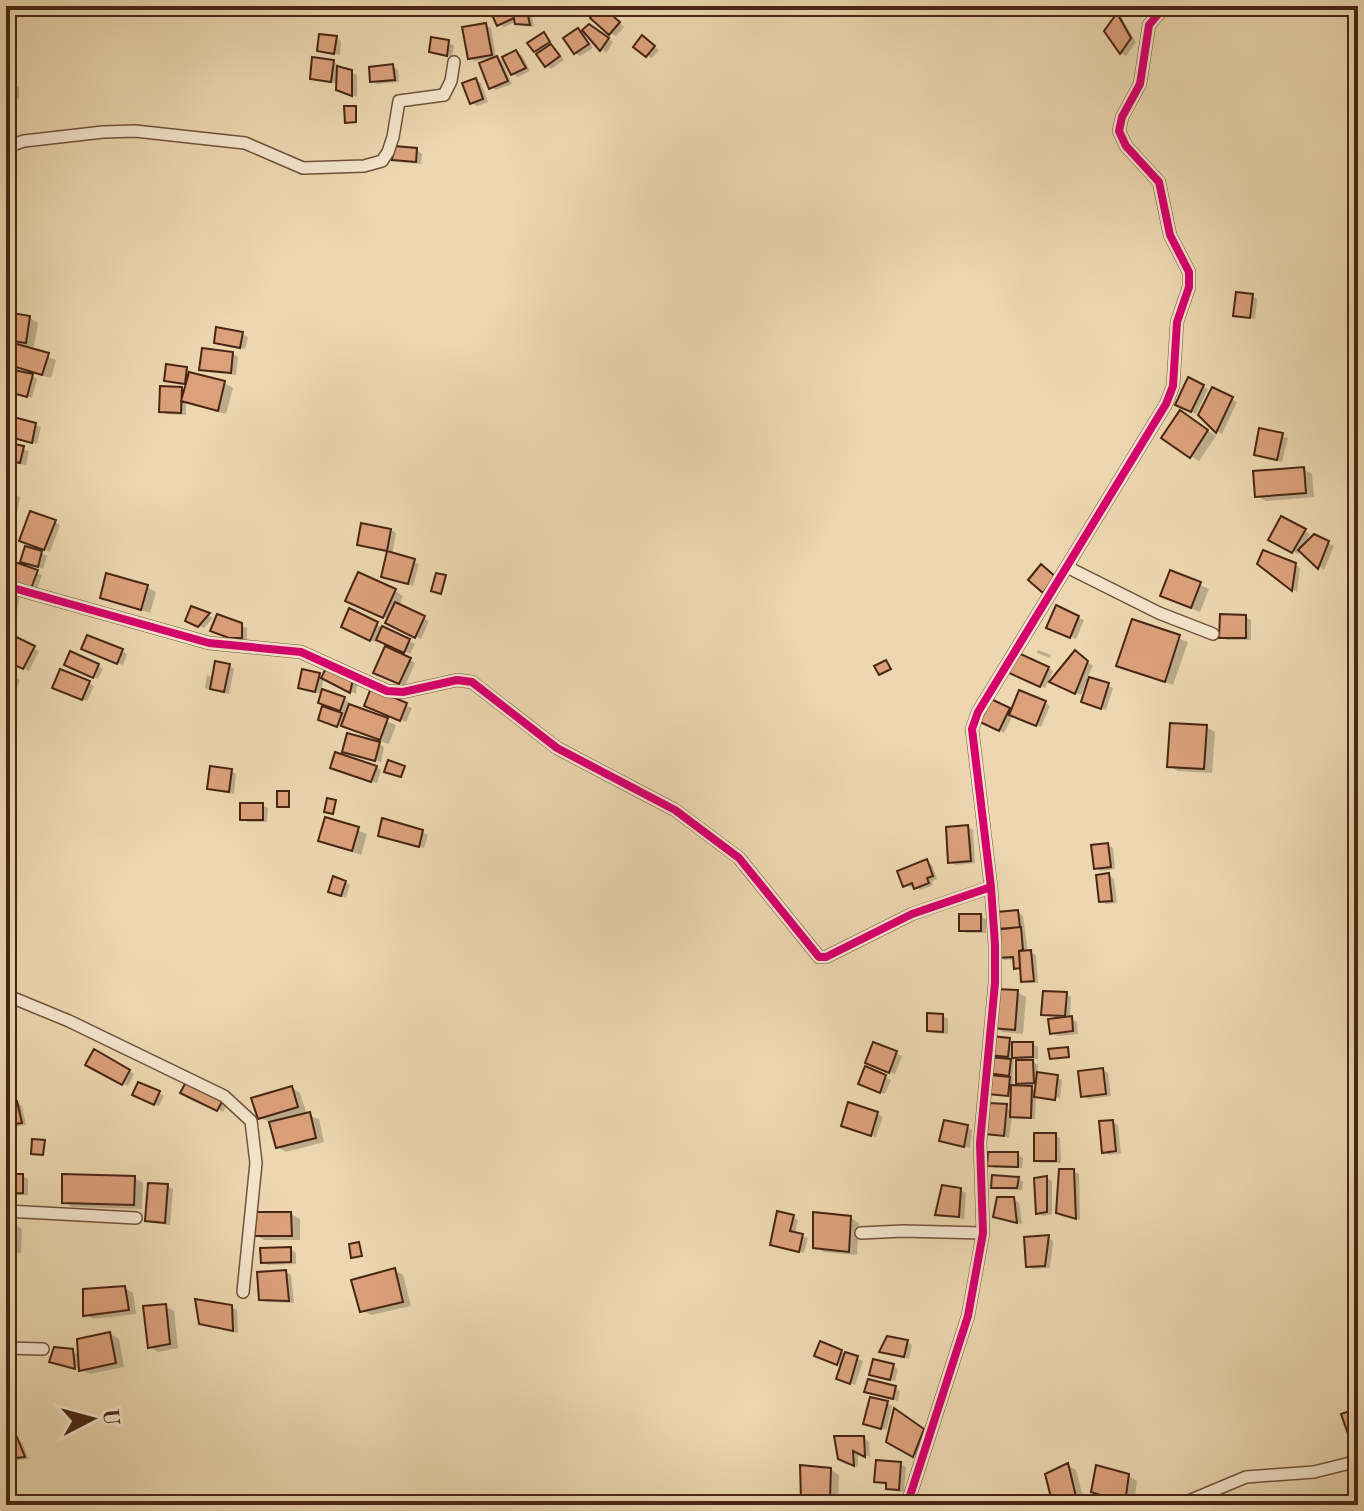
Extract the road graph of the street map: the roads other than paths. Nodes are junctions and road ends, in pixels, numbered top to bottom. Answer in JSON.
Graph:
{"nodes":[{"id":1,"x":1165,"y":6,"type":"edge"},
{"id":2,"x":454,"y":62,"type":"dead end"},
{"id":3,"x":6,"y":147,"type":"edge"},
{"id":4,"x":1067,"y":567,"type":"junction"},
{"id":5,"x":6,"y":586,"type":"edge"},
{"id":6,"x":1213,"y":634,"type":"dead end"},
{"id":7,"x":991,"y":887,"type":"junction"},
{"id":8,"x":6,"y":995,"type":"edge"},
{"id":9,"x":6,"y":1211,"type":"edge"},
{"id":10,"x":136,"y":1218,"type":"dead end"},
{"id":11,"x":861,"y":1233,"type":"dead end"},
{"id":12,"x":983,"y":1233,"type":"junction"},
{"id":13,"x":243,"y":1292,"type":"dead end"},
{"id":14,"x":6,"y":1348,"type":"edge"},
{"id":15,"x":43,"y":1349,"type":"dead end"},
{"id":16,"x":1358,"y":1461,"type":"edge"},
{"id":17,"x":907,"y":1505,"type":"edge"},
{"id":18,"x":1179,"y":1505,"type":"edge"}],
"edges":[{"from":1,"to":4,"type":"street"},
{"from":2,"to":3,"type":"street"},
{"from":4,"to":6,"type":"street"},
{"from":4,"to":7,"type":"street"},
{"from":5,"to":7,"type":"street"},
{"from":7,"to":12,"type":"street"},
{"from":8,"to":13,"type":"street"},
{"from":9,"to":10,"type":"street"},
{"from":11,"to":12,"type":"street"},
{"from":12,"to":17,"type":"street"},
{"from":14,"to":15,"type":"street"},
{"from":16,"to":18,"type":"street"}]}
